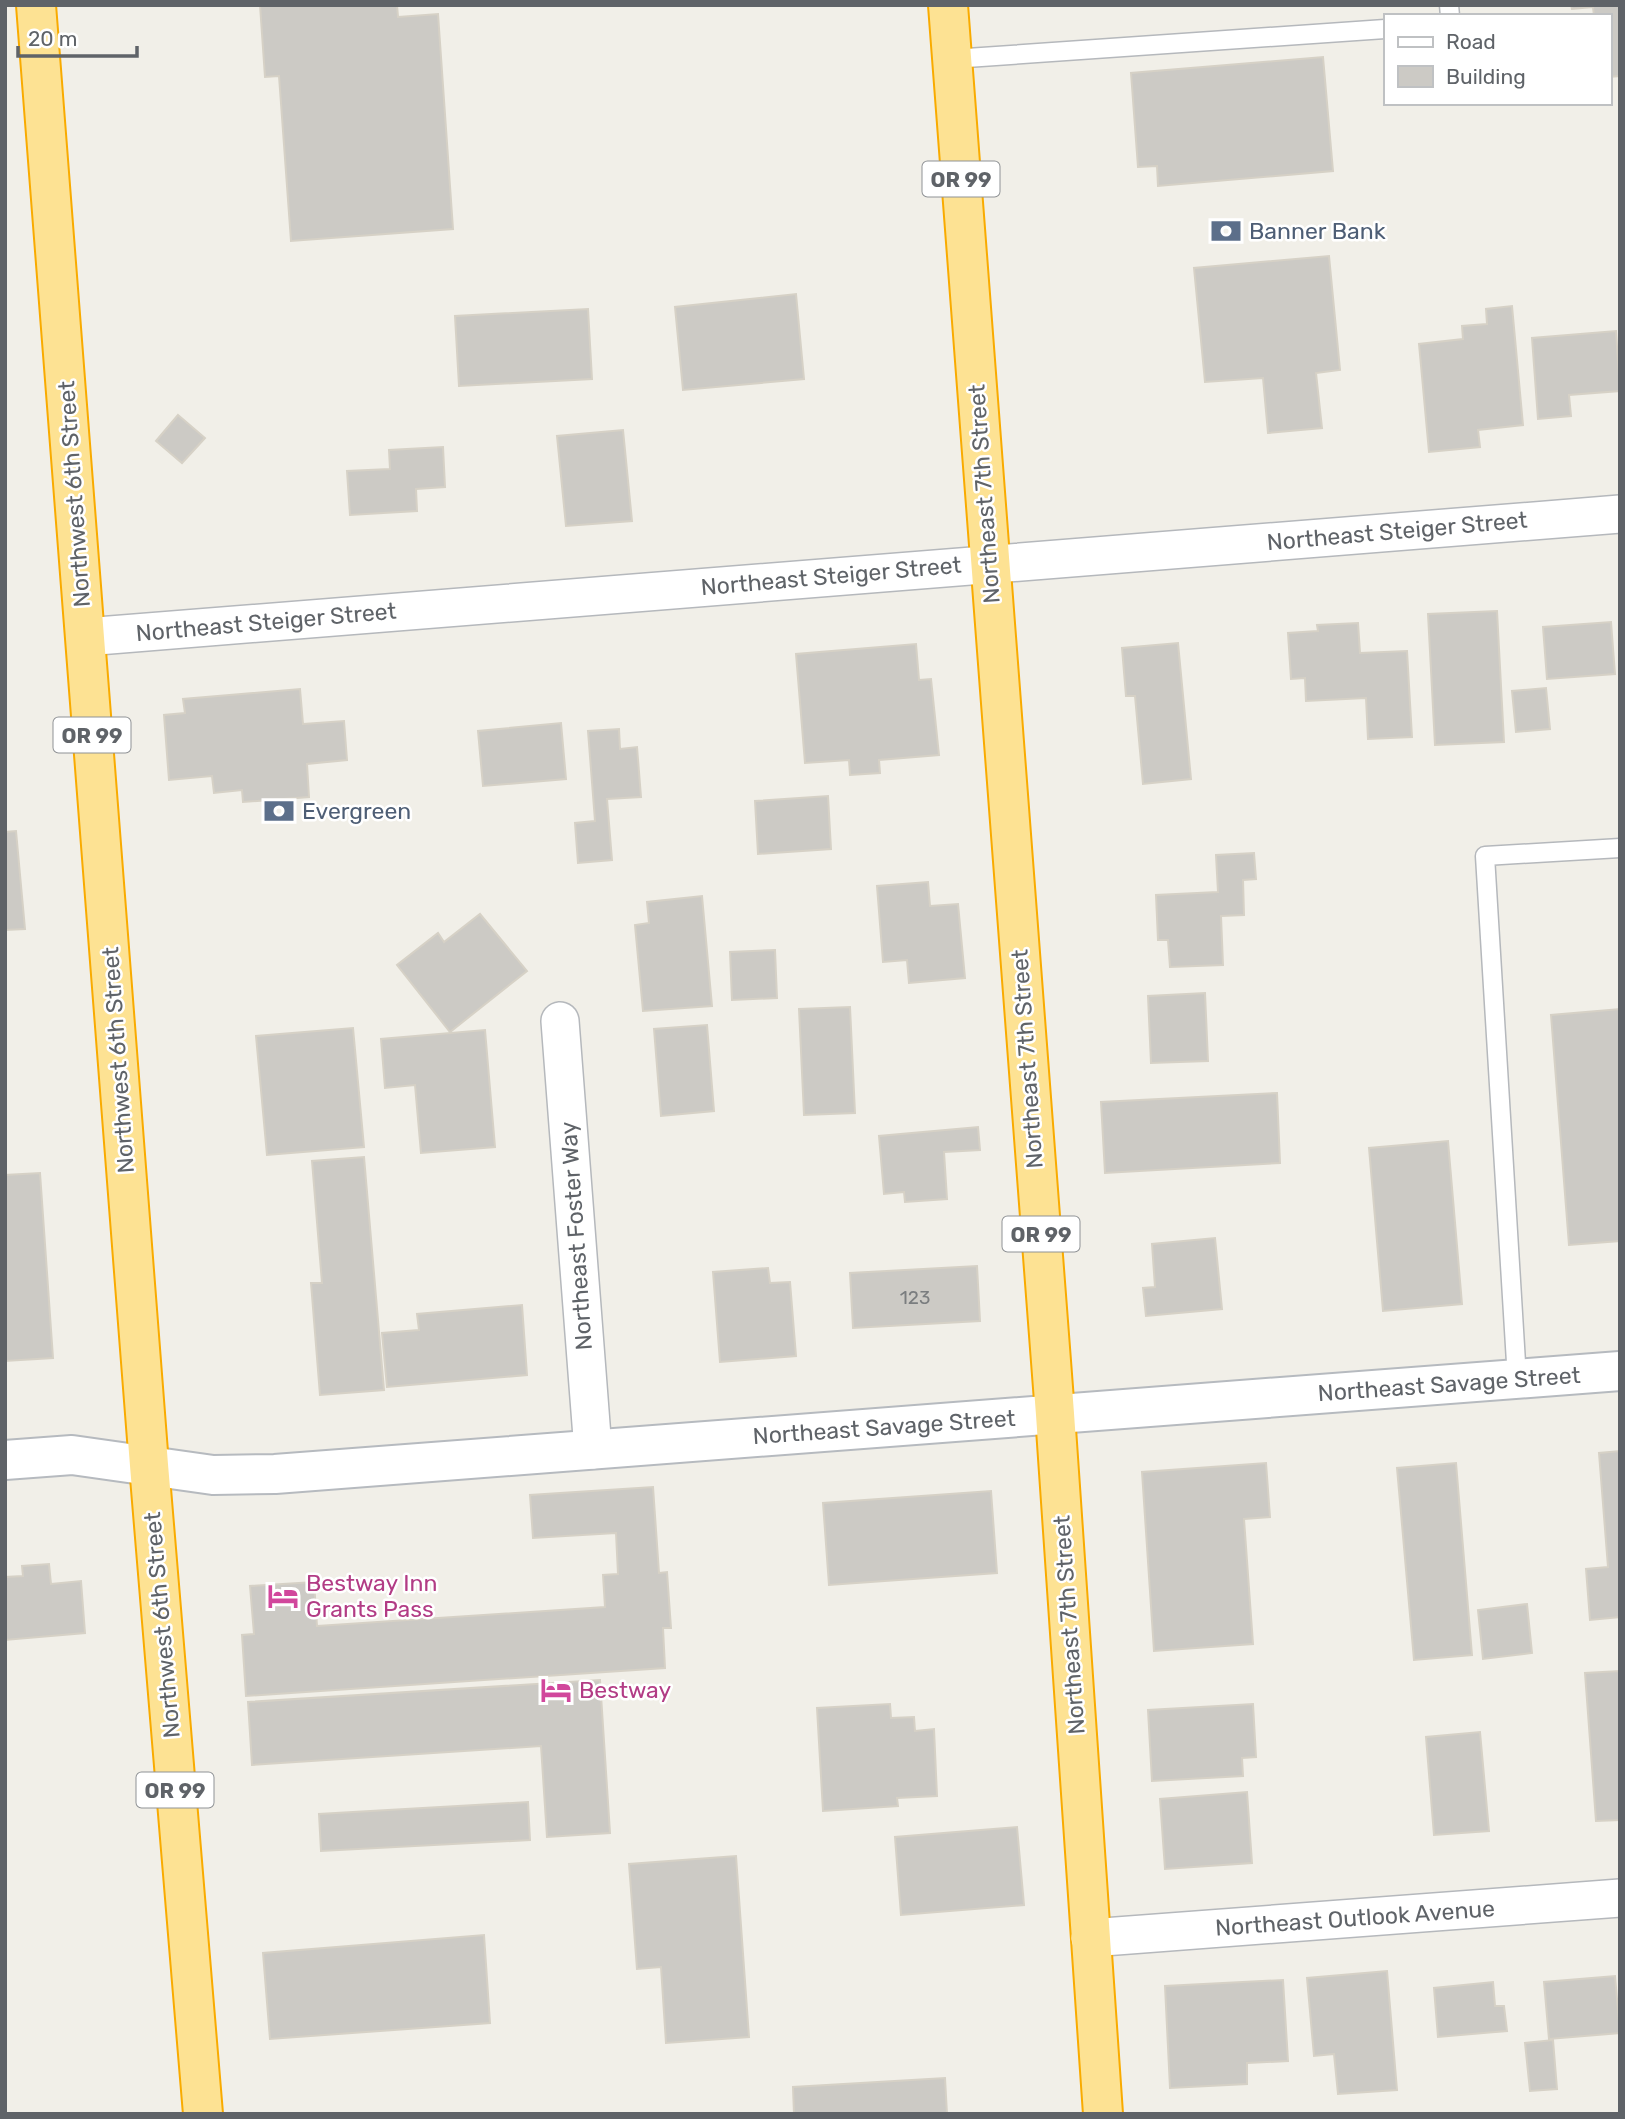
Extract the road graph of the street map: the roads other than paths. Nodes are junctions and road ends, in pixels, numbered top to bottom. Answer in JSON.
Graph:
{"nodes":[{"id":1,"x":36,"y":5,"type":"edge"},
{"id":2,"x":948,"y":5,"type":"edge"},
{"id":3,"x":1384,"y":29,"type":"edge"},
{"id":4,"x":952,"y":59,"type":"junction"},
{"id":5,"x":1620,"y":514,"type":"edge"},
{"id":6,"x":989,"y":564,"type":"junction"},
{"id":7,"x":85,"y":637,"type":"junction"},
{"id":8,"x":1620,"y":848,"type":"edge"},
{"id":9,"x":560,"y":1021,"type":"dead end"},
{"id":10,"x":1620,"y":1371,"type":"edge"},
{"id":11,"x":1517,"y":1379,"type":"junction"},
{"id":12,"x":1055,"y":1414,"type":"junction"},
{"id":13,"x":593,"y":1450,"type":"junction"},
{"id":14,"x":5,"y":1460,"type":"edge"},
{"id":15,"x":149,"y":1465,"type":"junction"},
{"id":16,"x":1620,"y":1898,"type":"edge"},
{"id":17,"x":1090,"y":1938,"type":"junction"},
{"id":18,"x":203,"y":2114,"type":"edge"},
{"id":19,"x":1103,"y":2114,"type":"edge"}],
"edges":[{"from":1,"to":7,"type":"highway","name":"Northwest 6th Street","number":"OR 99"},
{"from":2,"to":4,"type":"highway","name":"Northeast 7th Street","number":"OR 99"},
{"from":3,"to":4,"type":"lane"},
{"from":4,"to":6,"type":"highway","name":"Northeast 7th Street","number":"OR 99"},
{"from":5,"to":6,"type":"street","name":"Northeast Steiger Street"},
{"from":6,"to":7,"type":"street","name":"Northeast Steiger Street"},
{"from":6,"to":12,"type":"highway","name":"Northeast 7th Street","number":"OR 99"},
{"from":7,"to":15,"type":"highway","name":"Northwest 6th Street","number":"OR 99"},
{"from":8,"to":11,"type":"lane"},
{"from":9,"to":13,"type":"street","name":"Northeast Foster Way"},
{"from":10,"to":11,"type":"street","name":"Northeast Savage Street"},
{"from":11,"to":12,"type":"street","name":"Northeast Savage Street"},
{"from":12,"to":13,"type":"street","name":"Northeast Savage Street"},
{"from":12,"to":17,"type":"highway","name":"Northeast 7th Street","number":"OR 99"},
{"from":13,"to":15,"type":"street","name":"Northeast Savage Street"},
{"from":14,"to":15,"type":"street","name":"Northeast Savage Street"},
{"from":15,"to":18,"type":"highway","name":"Northwest 6th Street","number":"OR 99"},
{"from":16,"to":17,"type":"street","name":"Northeast Outlook Avenue"},
{"from":17,"to":19,"type":"highway","name":"Northeast 7th Street","number":"OR 99"}]}
